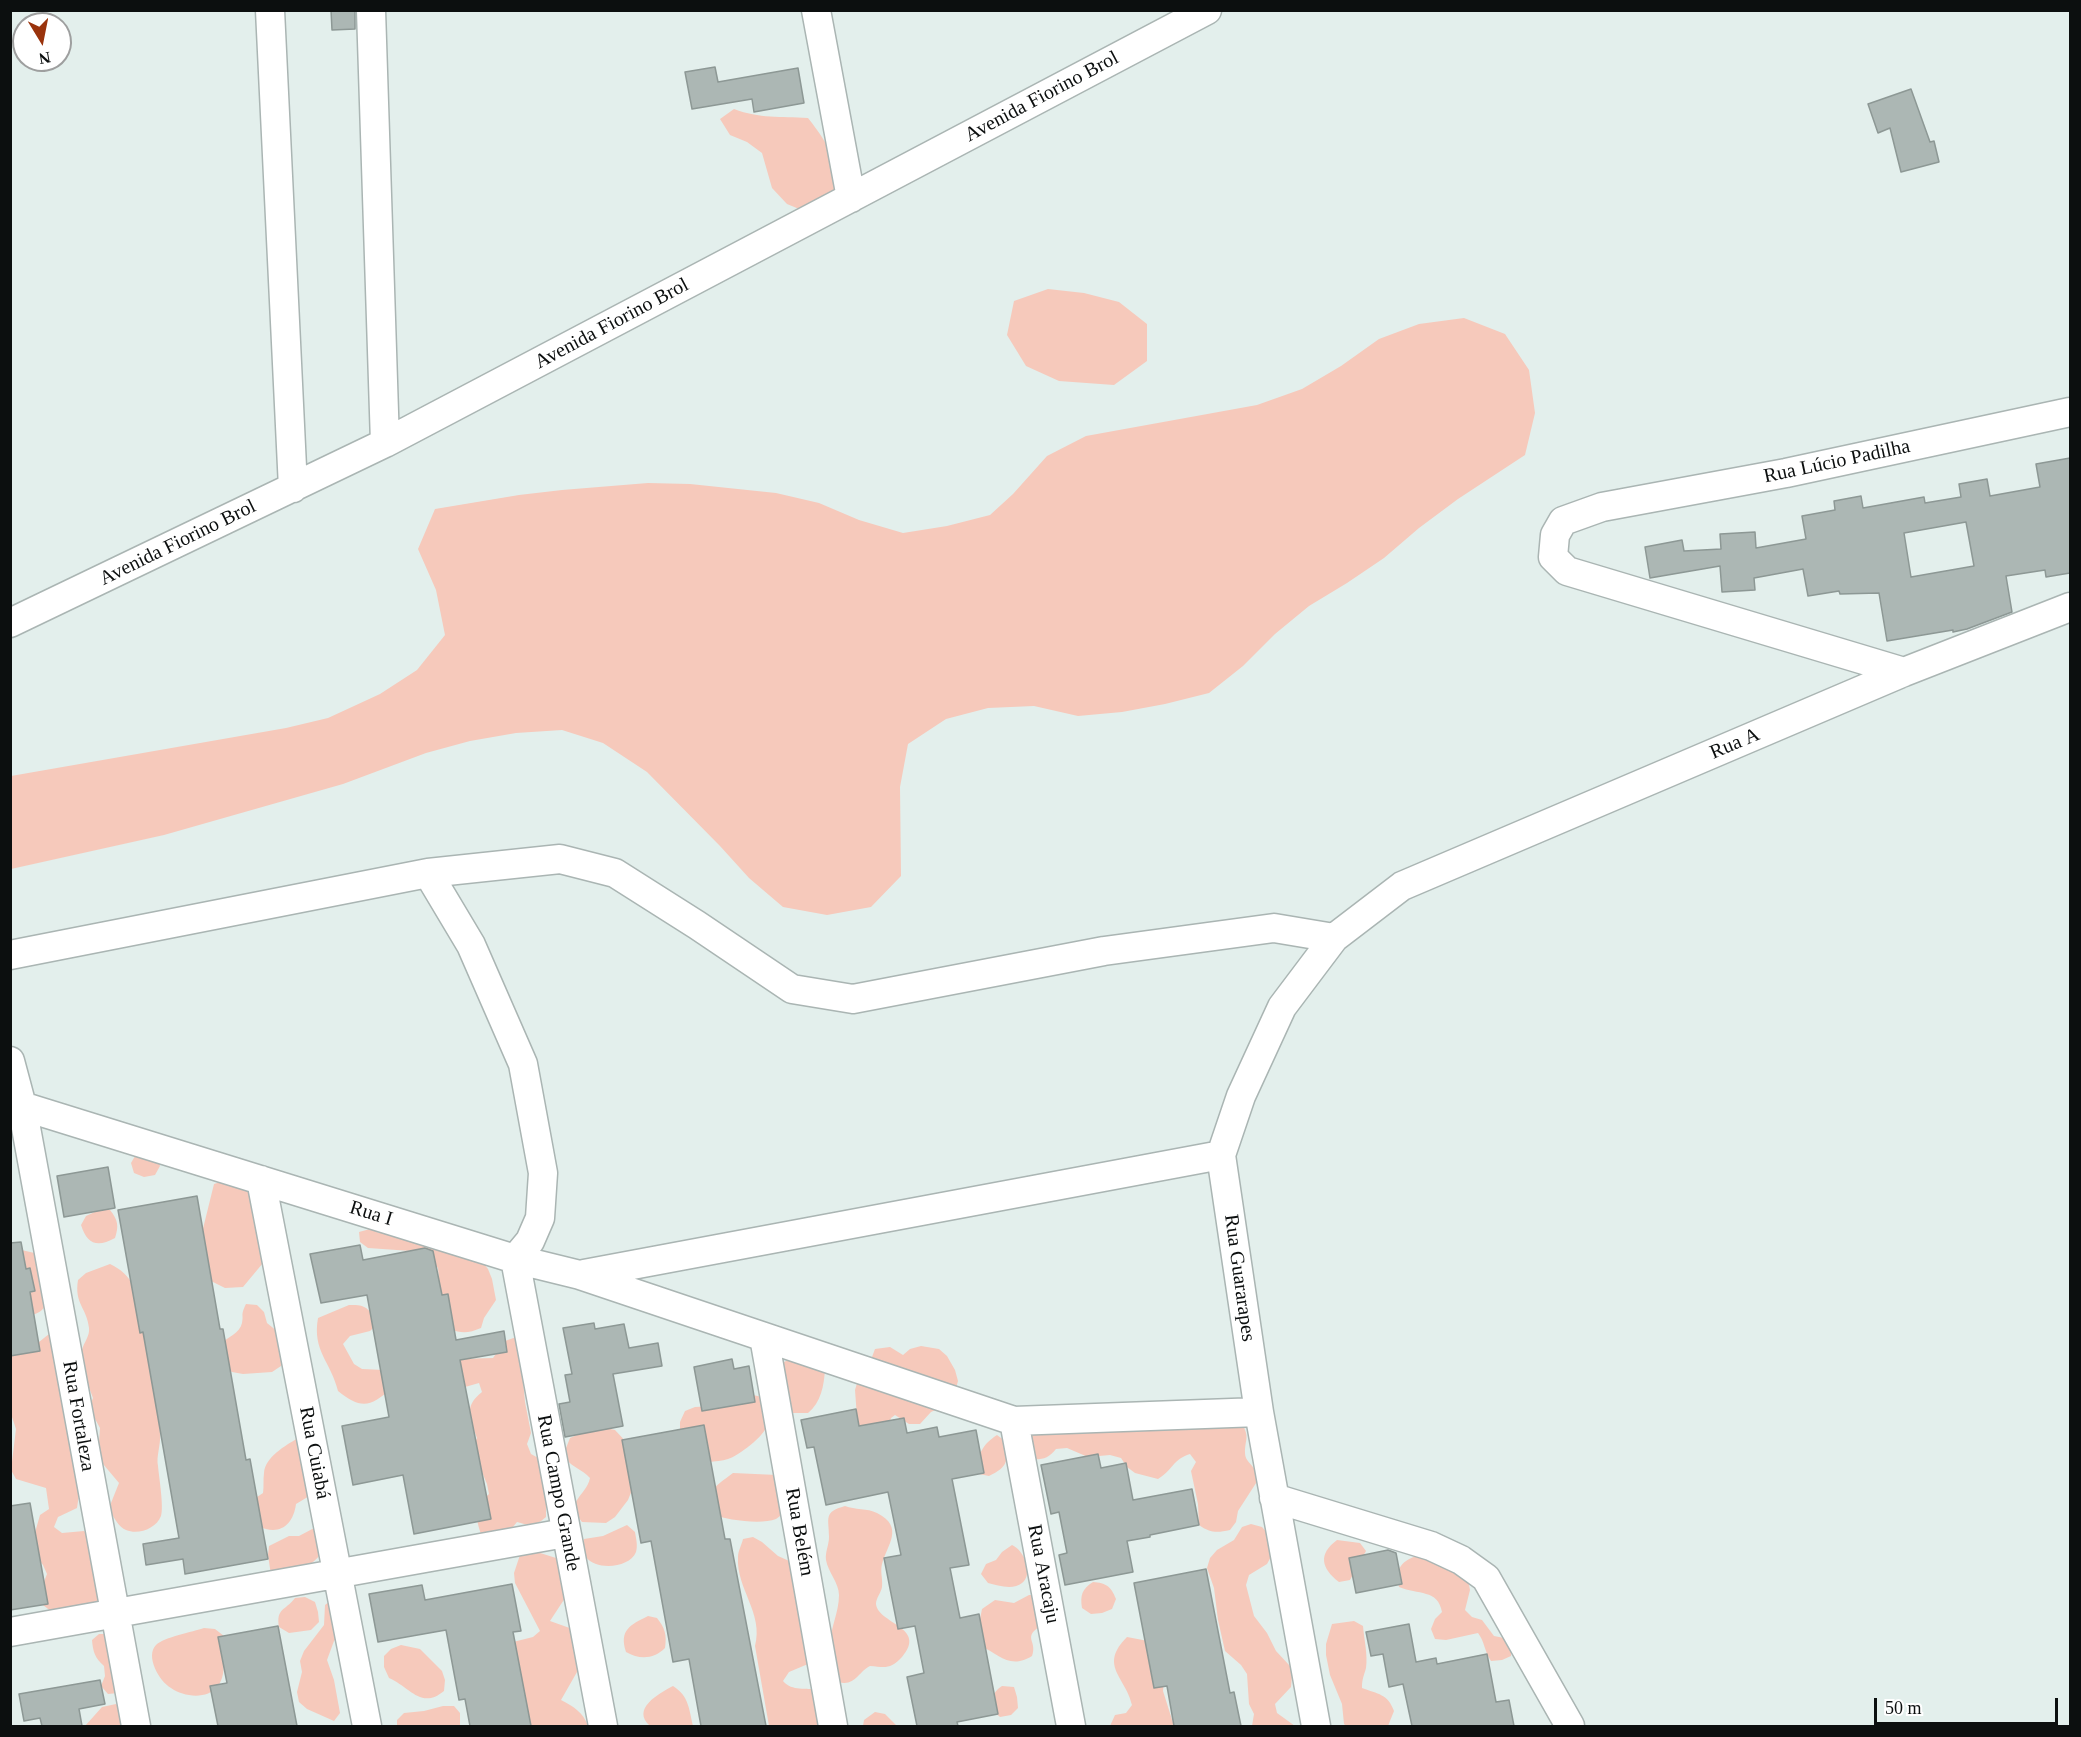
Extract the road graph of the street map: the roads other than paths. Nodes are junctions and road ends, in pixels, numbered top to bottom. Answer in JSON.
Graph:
{"nodes":[{"id":1,"x":270,"y":10,"type":"edge"},
{"id":2,"x":370,"y":10,"type":"edge"},
{"id":3,"x":816,"y":10,"type":"edge"},
{"id":4,"x":1207,"y":10,"type":"edge"},
{"id":5,"x":851,"y":198,"type":"junction"},
{"id":6,"x":2070,"y":412,"type":"edge"},
{"id":7,"x":385,"y":443,"type":"junction"},
{"id":8,"x":292,"y":488,"type":"junction"},
{"id":9,"x":2070,"y":608,"type":"edge"},
{"id":10,"x":10,"y":623,"type":"edge"},
{"id":11,"x":1904,"y":672,"type":"junction"},
{"id":12,"x":428,"y":873,"type":"junction"},
{"id":13,"x":1402,"y":886,"type":"joint"},
{"id":14,"x":1334,"y":938,"type":"junction"},
{"id":15,"x":10,"y":955,"type":"edge"},
{"id":16,"x":10,"y":1062,"type":"edge"},
{"id":17,"x":22,"y":1106,"type":"junction"},
{"id":18,"x":1221,"y":1155,"type":"junction"},
{"id":19,"x":261,"y":1180,"type":"junction"},
{"id":20,"x":515,"y":1259,"type":"junction"},
{"id":21,"x":580,"y":1275,"type":"junction"},
{"id":22,"x":764,"y":1337,"type":"junction"},
{"id":23,"x":1259,"y":1412,"type":"junction"},
{"id":24,"x":1014,"y":1421,"type":"junction"},
{"id":25,"x":1274,"y":1498,"type":"junction"},
{"id":26,"x":566,"y":1533,"type":"junction"},
{"id":27,"x":338,"y":1572,"type":"junction"},
{"id":28,"x":114,"y":1612,"type":"junction"},
{"id":29,"x":10,"y":1632,"type":"edge"},
{"id":30,"x":136,"y":1726,"type":"edge"},
{"id":31,"x":366,"y":1726,"type":"edge"},
{"id":32,"x":603,"y":1726,"type":"edge"},
{"id":33,"x":833,"y":1726,"type":"edge"},
{"id":34,"x":1071,"y":1726,"type":"edge"},
{"id":35,"x":1316,"y":1726,"type":"edge"},
{"id":36,"x":1570,"y":1726,"type":"edge"}],
"edges":[{"from":1,"to":8,"type":"street"},
{"from":2,"to":7,"type":"street"},
{"from":3,"to":5,"type":"street"},
{"from":4,"to":5,"type":"street","name":"Avenida Fiorino Brol"},
{"from":5,"to":7,"type":"street","name":"Avenida Fiorino Brol"},
{"from":6,"to":11,"type":"street","name":"Rua Lúcio Padilha"},
{"from":7,"to":8,"type":"street","name":"Avenida Fiorino Brol"},
{"from":8,"to":10,"type":"street","name":"Avenida Fiorino Brol"},
{"from":9,"to":11,"type":"street","name":"Rua A"},
{"from":11,"to":13,"type":"street","name":"Rua A"},
{"from":12,"to":14,"type":"street"},
{"from":12,"to":15,"type":"street"},
{"from":12,"to":20,"type":"street"},
{"from":13,"to":14,"type":"street","name":"Rua Guararapes"},
{"from":14,"to":18,"type":"street","name":"Rua Guararapes"},
{"from":16,"to":17,"type":"street"},
{"from":17,"to":19,"type":"street","name":"Rua I"},
{"from":17,"to":28,"type":"street","name":"Rua Fortaleza"},
{"from":18,"to":21,"type":"street"},
{"from":18,"to":23,"type":"street","name":"Rua Guararapes"},
{"from":19,"to":20,"type":"street","name":"Rua I"},
{"from":19,"to":27,"type":"street","name":"Rua Cuiabá"},
{"from":20,"to":21,"type":"street","name":"Rua I"},
{"from":20,"to":26,"type":"street","name":"Rua Campo Grande"},
{"from":21,"to":22,"type":"street","name":"Rua I"},
{"from":22,"to":24,"type":"street","name":"Rua I"},
{"from":22,"to":33,"type":"street","name":"Rua Belém"},
{"from":23,"to":24,"type":"street"},
{"from":23,"to":25,"type":"street","name":"Rua Guararapes"},
{"from":24,"to":34,"type":"street","name":"Rua Aracaju"},
{"from":25,"to":35,"type":"street","name":"Rua Guararapes"},
{"from":25,"to":36,"type":"street"},
{"from":26,"to":27,"type":"street"},
{"from":26,"to":32,"type":"street","name":"Rua Campo Grande"},
{"from":27,"to":28,"type":"street"},
{"from":27,"to":31,"type":"street","name":"Rua Cuiabá"},
{"from":28,"to":29,"type":"street"},
{"from":28,"to":30,"type":"street","name":"Rua Fortaleza"}]}
